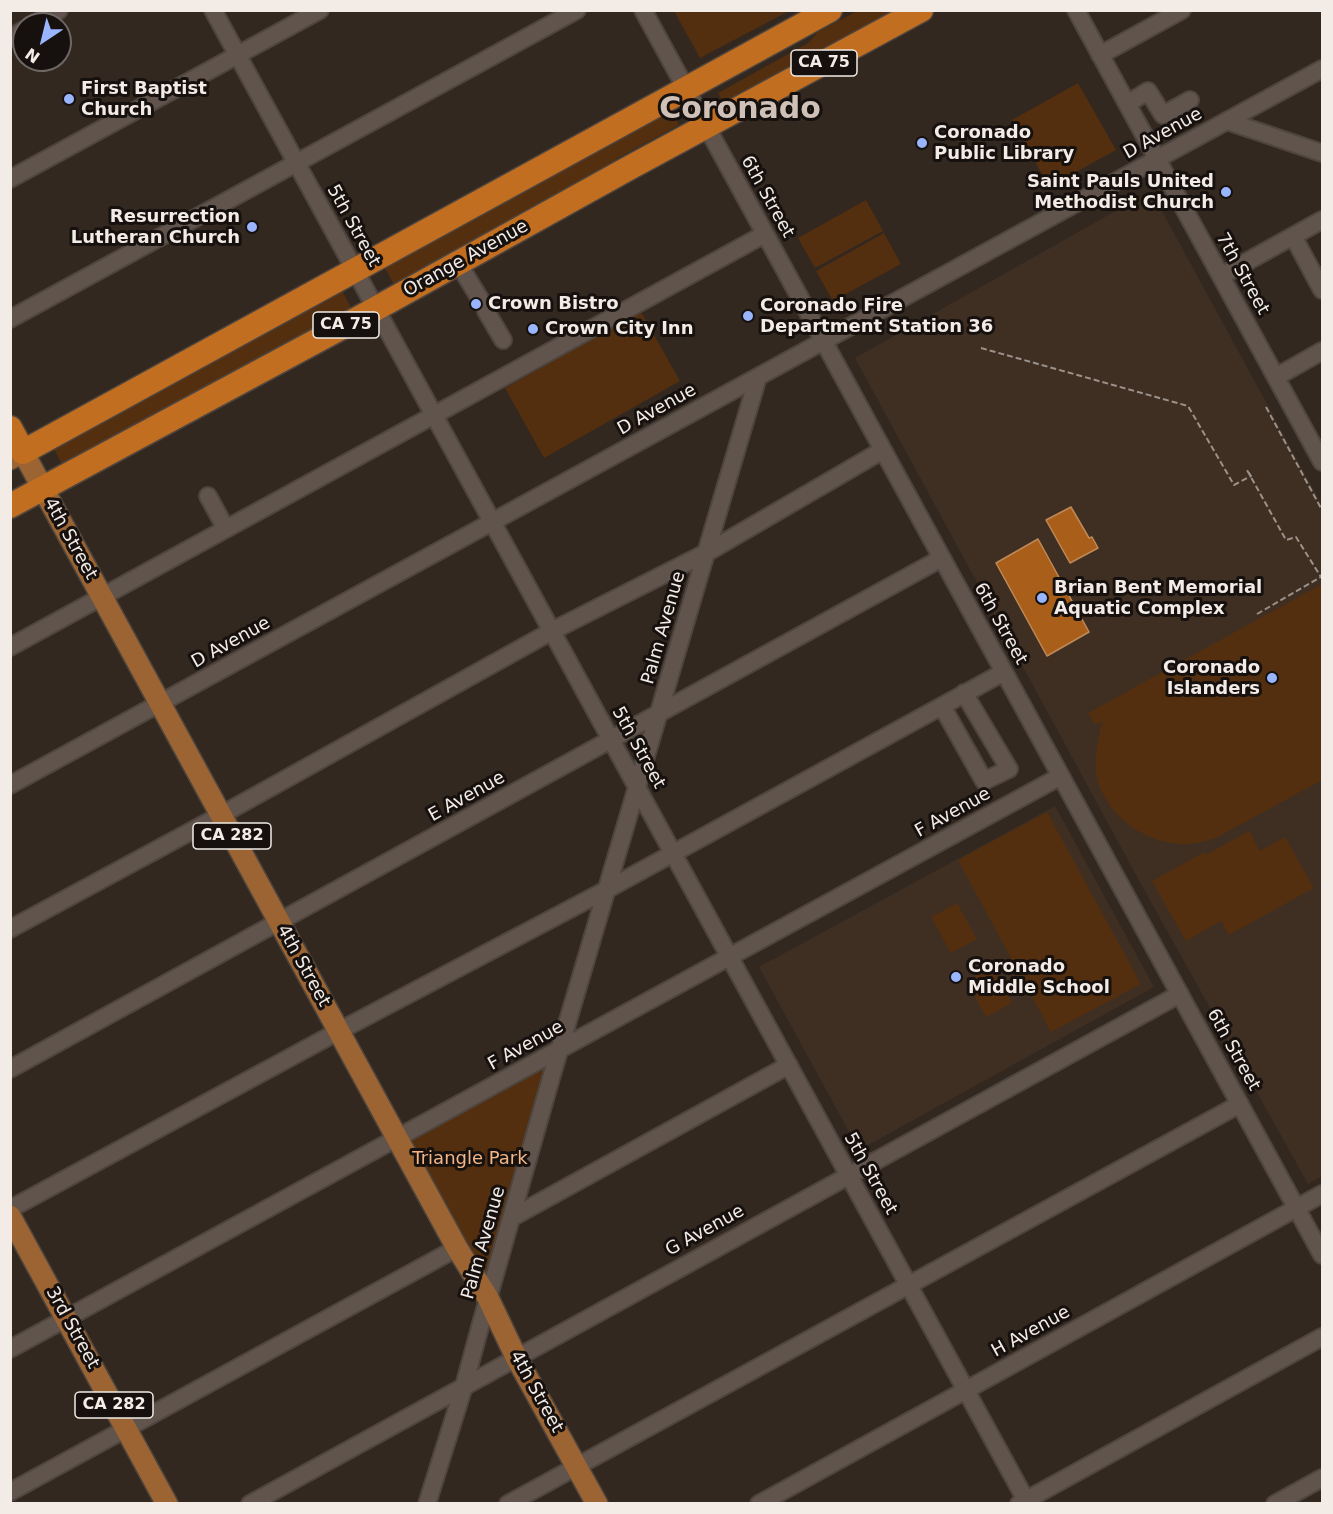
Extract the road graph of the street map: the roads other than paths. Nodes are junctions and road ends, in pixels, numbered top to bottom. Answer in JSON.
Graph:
{"nodes":[{"id":1,"x":213,"y":10,"type":"edge"},
{"id":2,"x":320,"y":10,"type":"edge"},
{"id":3,"x":577,"y":10,"type":"edge"},
{"id":4,"x":643,"y":10,"type":"edge"},
{"id":5,"x":830,"y":10,"type":"edge"},
{"id":6,"x":921,"y":10,"type":"edge"},
{"id":7,"x":1076,"y":10,"type":"edge"},
{"id":8,"x":1182,"y":10,"type":"edge"},
{"id":9,"x":238,"y":55,"type":"junction"},
{"id":10,"x":1100,"y":55,"type":"junction"},
{"id":11,"x":1323,"y":69,"type":"edge"},
{"id":12,"x":686,"y":90,"type":"junction"},
{"id":13,"x":1190,"y":100,"type":"dead end"},
{"id":14,"x":1127,"y":104,"type":"junction"},
{"id":15,"x":1227,"y":121,"type":"junction"},
{"id":16,"x":707,"y":127,"type":"junction"},
{"id":17,"x":1323,"y":153,"type":"edge"},
{"id":18,"x":1157,"y":159,"type":"junction"},
{"id":19,"x":297,"y":163,"type":"junction"},
{"id":20,"x":10,"y":179,"type":"edge"},
{"id":21,"x":1323,"y":220,"type":"edge"},
{"id":22,"x":765,"y":234,"type":"junction"},
{"id":23,"x":1293,"y":236,"type":"junction"},
{"id":24,"x":458,"y":263,"type":"junction"},
{"id":25,"x":355,"y":270,"type":"junction"},
{"id":26,"x":1221,"y":276,"type":"junction"},
{"id":27,"x":1323,"y":290,"type":"edge"},
{"id":28,"x":376,"y":309,"type":"junction"},
{"id":29,"x":10,"y":319,"type":"edge"},
{"id":30,"x":503,"y":340,"type":"dead end"},
{"id":31,"x":824,"y":341,"type":"junction"},
{"id":32,"x":1323,"y":351,"type":"edge"},
{"id":33,"x":758,"y":377,"type":"junction"},
{"id":34,"x":1276,"y":377,"type":"junction"},
{"id":35,"x":434,"y":415,"type":"junction"},
{"id":36,"x":10,"y":428,"type":"edge"},
{"id":37,"x":883,"y":450,"type":"junction"},
{"id":38,"x":17,"y":455,"type":"edge"},
{"id":39,"x":1323,"y":462,"type":"edge"},
{"id":40,"x":43,"y":489,"type":"junction"},
{"id":41,"x":208,"y":496,"type":"dead end"},
{"id":42,"x":10,"y":506,"type":"edge"},
{"id":43,"x":492,"y":522,"type":"junction"},
{"id":44,"x":225,"y":529,"type":"junction"},
{"id":45,"x":706,"y":553,"type":"junction"},
{"id":46,"x":942,"y":558,"type":"junction"},
{"id":47,"x":102,"y":597,"type":"junction"},
{"id":48,"x":552,"y":631,"type":"junction"},
{"id":49,"x":10,"y":646,"type":"edge"},
{"id":50,"x":1004,"y":672,"type":"junction"},
{"id":51,"x":964,"y":693,"type":"junction"},
{"id":52,"x":160,"y":703,"type":"junction"},
{"id":53,"x":942,"y":706,"type":"junction"},
{"id":54,"x":659,"y":714,"type":"junction"},
{"id":55,"x":611,"y":740,"type":"junction"},
{"id":56,"x":1061,"y":776,"type":"junction"},
{"id":57,"x":10,"y":785,"type":"edge"},
{"id":58,"x":638,"y":788,"type":"junction"},
{"id":59,"x":221,"y":815,"type":"junction"},
{"id":60,"x":673,"y":853,"type":"junction"},
{"id":61,"x":608,"y":889,"type":"junction"},
{"id":62,"x":279,"y":922,"type":"junction"},
{"id":63,"x":10,"y":929,"type":"edge"},
{"id":64,"x":730,"y":957,"type":"junction"},
{"id":65,"x":1180,"y":994,"type":"junction"},
{"id":66,"x":339,"y":1031,"type":"junction"},
{"id":67,"x":560,"y":1050,"type":"junction"},
{"id":68,"x":789,"y":1065,"type":"junction"},
{"id":69,"x":10,"y":1069,"type":"edge"},
{"id":70,"x":1240,"y":1104,"type":"junction"},
{"id":71,"x":397,"y":1138,"type":"junction"},
{"id":72,"x":849,"y":1175,"type":"junction"},
{"id":73,"x":1323,"y":1194,"type":"edge"},
{"id":74,"x":1297,"y":1208,"type":"junction"},
{"id":75,"x":10,"y":1209,"type":"edge"},
{"id":76,"x":10,"y":1216,"type":"edge"},
{"id":77,"x":511,"y":1218,"type":"junction"},
{"id":78,"x":457,"y":1248,"type":"junction"},
{"id":79,"x":1323,"y":1255,"type":"edge"},
{"id":80,"x":909,"y":1285,"type":"junction"},
{"id":81,"x":488,"y":1298,"type":"junction"},
{"id":82,"x":67,"y":1319,"type":"junction"},
{"id":83,"x":1323,"y":1337,"type":"edge"},
{"id":84,"x":10,"y":1349,"type":"edge"},
{"id":85,"x":516,"y":1357,"type":"junction"},
{"id":86,"x":464,"y":1386,"type":"junction"},
{"id":87,"x":966,"y":1390,"type":"junction"},
{"id":88,"x":126,"y":1429,"type":"junction"},
{"id":89,"x":577,"y":1466,"type":"junction"},
{"id":90,"x":1323,"y":1478,"type":"edge"},
{"id":91,"x":10,"y":1492,"type":"edge"},
{"id":92,"x":1024,"y":1502,"type":"edge"},
{"id":93,"x":167,"y":1503,"type":"edge"},
{"id":94,"x":250,"y":1503,"type":"edge"},
{"id":95,"x":427,"y":1503,"type":"edge"},
{"id":96,"x":508,"y":1503,"type":"edge"},
{"id":97,"x":597,"y":1503,"type":"edge"},
{"id":98,"x":759,"y":1503,"type":"edge"},
{"id":99,"x":1275,"y":1503,"type":"edge"}],
"edges":[{"from":1,"to":9,"type":"street","name":"5th Street"},
{"from":2,"to":9,"type":"street"},
{"from":3,"to":19,"type":"street"},
{"from":4,"to":12,"type":"street","name":"6th Street"},
{"from":5,"to":12,"type":"highway","number":"CA 75"},
{"from":6,"to":16,"type":"highway","name":"Orange Avenue","number":"CA 75"},
{"from":7,"to":10,"type":"street","name":"7th Street"},
{"from":8,"to":10,"type":"street"},
{"from":9,"to":19,"type":"street","name":"5th Street"},
{"from":9,"to":20,"type":"street"},
{"from":10,"to":14,"type":"street","name":"7th Street"},
{"from":11,"to":15,"type":"street","name":"D Avenue"},
{"from":12,"to":16,"type":"street","name":"6th Street"},
{"from":12,"to":25,"type":"highway","number":"CA 75"},
{"from":13,"to":14,"type":"street"},
{"from":14,"to":18,"type":"street","name":"7th Street"},
{"from":15,"to":17,"type":"street"},
{"from":15,"to":18,"type":"street","name":"D Avenue"},
{"from":16,"to":22,"type":"street","name":"6th Street"},
{"from":16,"to":24,"type":"highway","name":"Orange Avenue","number":"CA 75"},
{"from":18,"to":26,"type":"street","name":"7th Street"},
{"from":18,"to":31,"type":"street","name":"D Avenue"},
{"from":19,"to":25,"type":"street","name":"5th Street"},
{"from":19,"to":29,"type":"street"},
{"from":21,"to":23,"type":"street"},
{"from":22,"to":31,"type":"street","name":"6th Street"},
{"from":22,"to":35,"type":"street"},
{"from":23,"to":26,"type":"street"},
{"from":23,"to":27,"type":"street"},
{"from":24,"to":28,"type":"highway","name":"Orange Avenue","number":"CA 75"},
{"from":24,"to":30,"type":"street"},
{"from":25,"to":28,"type":"street","name":"5th Street"},
{"from":25,"to":38,"type":"highway","number":"CA 75"},
{"from":26,"to":34,"type":"street","name":"7th Street"},
{"from":28,"to":35,"type":"street","name":"5th Street"},
{"from":28,"to":40,"type":"highway","name":"Orange Avenue","number":"CA 75"},
{"from":31,"to":33,"type":"street","name":"D Avenue"},
{"from":31,"to":37,"type":"street","name":"6th Street"},
{"from":32,"to":34,"type":"street"},
{"from":33,"to":43,"type":"street","name":"D Avenue"},
{"from":33,"to":45,"type":"street","name":"Palm Avenue"},
{"from":34,"to":39,"type":"street","name":"7th Street"},
{"from":35,"to":43,"type":"street","name":"5th Street"},
{"from":35,"to":44,"type":"street"},
{"from":36,"to":38,"type":"highway","name":"4th Street"},
{"from":37,"to":45,"type":"street"},
{"from":37,"to":46,"type":"street","name":"6th Street"},
{"from":38,"to":40,"type":"main road","name":"4th Street","number":"CA 282"},
{"from":40,"to":42,"type":"highway","name":"Orange Avenue","number":"CA 75"},
{"from":40,"to":47,"type":"main road","name":"4th Street","number":"CA 282"},
{"from":41,"to":44,"type":"street"},
{"from":43,"to":48,"type":"street","name":"5th Street"},
{"from":43,"to":52,"type":"street","name":"D Avenue"},
{"from":44,"to":47,"type":"street"},
{"from":45,"to":48,"type":"street"},
{"from":45,"to":54,"type":"street","name":"Palm Avenue"},
{"from":46,"to":50,"type":"street","name":"6th Street"},
{"from":46,"to":54,"type":"street","name":"E Avenue"},
{"from":47,"to":49,"type":"street"},
{"from":47,"to":52,"type":"main road","name":"4th Street","number":"CA 282"},
{"from":48,"to":55,"type":"street","name":"5th Street"},
{"from":48,"to":59,"type":"street"},
{"from":50,"to":51,"type":"street"},
{"from":50,"to":56,"type":"street","name":"6th Street"},
{"from":51,"to":53,"type":"street"},
{"from":51,"to":53,"type":"street"},
{"from":52,"to":57,"type":"street","name":"D Avenue"},
{"from":52,"to":59,"type":"main road","name":"4th Street","number":"CA 282"},
{"from":53,"to":60,"type":"street"},
{"from":54,"to":55,"type":"street","name":"E Avenue"},
{"from":54,"to":58,"type":"street","name":"Palm Avenue"},
{"from":55,"to":58,"type":"street","name":"5th Street"},
{"from":55,"to":62,"type":"street","name":"E Avenue"},
{"from":56,"to":64,"type":"street","name":"F Avenue"},
{"from":56,"to":65,"type":"street","name":"6th Street"},
{"from":58,"to":60,"type":"street","name":"5th Street"},
{"from":58,"to":61,"type":"street","name":"Palm Avenue"},
{"from":59,"to":62,"type":"main road","name":"4th Street","number":"CA 282"},
{"from":59,"to":63,"type":"street"},
{"from":60,"to":61,"type":"street"},
{"from":60,"to":64,"type":"street","name":"5th Street"},
{"from":61,"to":66,"type":"street"},
{"from":61,"to":67,"type":"street","name":"Palm Avenue"},
{"from":62,"to":66,"type":"main road","name":"4th Street","number":"CA 282"},
{"from":62,"to":69,"type":"street","name":"E Avenue"},
{"from":64,"to":67,"type":"street","name":"F Avenue"},
{"from":64,"to":68,"type":"street","name":"5th Street"},
{"from":65,"to":70,"type":"street","name":"6th Street"},
{"from":65,"to":72,"type":"street","name":"G Avenue"},
{"from":66,"to":71,"type":"main road","name":"4th Street","number":"CA 282"},
{"from":66,"to":75,"type":"street"},
{"from":67,"to":71,"type":"street","name":"F Avenue"},
{"from":67,"to":77,"type":"street","name":"Palm Avenue"},
{"from":68,"to":72,"type":"street","name":"5th Street"},
{"from":68,"to":77,"type":"street"},
{"from":70,"to":74,"type":"street","name":"6th Street"},
{"from":70,"to":80,"type":"street"},
{"from":71,"to":78,"type":"main road","name":"4th Street","number":"CA 282"},
{"from":71,"to":82,"type":"street","name":"F Avenue"},
{"from":72,"to":80,"type":"street","name":"5th Street"},
{"from":72,"to":85,"type":"street","name":"G Avenue"},
{"from":73,"to":74,"type":"street","name":"H Avenue"},
{"from":74,"to":79,"type":"street","name":"6th Street"},
{"from":74,"to":87,"type":"street","name":"H Avenue"},
{"from":76,"to":82,"type":"main road","name":"3rd Street","number":"CA 282"},
{"from":77,"to":81,"type":"street","name":"Palm Avenue"},
{"from":78,"to":81,"type":"main road","name":"4th Street","number":"CA 282"},
{"from":78,"to":88,"type":"street"},
{"from":80,"to":87,"type":"street","name":"5th Street"},
{"from":80,"to":89,"type":"street"},
{"from":81,"to":85,"type":"main road","name":"4th Street","number":"CA 282"},
{"from":81,"to":86,"type":"street","name":"Palm Avenue"},
{"from":82,"to":84,"type":"street","name":"F Avenue"},
{"from":82,"to":88,"type":"main road","name":"3rd Street","number":"CA 282"},
{"from":83,"to":92,"type":"street"},
{"from":85,"to":86,"type":"street","name":"G Avenue"},
{"from":85,"to":89,"type":"main road","name":"4th Street","number":"CA 282"},
{"from":86,"to":94,"type":"street","name":"G Avenue"},
{"from":86,"to":95,"type":"street","name":"Palm Avenue"},
{"from":87,"to":92,"type":"street","name":"5th Street"},
{"from":87,"to":98,"type":"street","name":"H Avenue"},
{"from":88,"to":91,"type":"street"},
{"from":88,"to":93,"type":"main road","name":"3rd Street","number":"CA 282"},
{"from":89,"to":96,"type":"street"},
{"from":89,"to":97,"type":"main road","name":"4th Street","number":"CA 282"},
{"from":90,"to":99,"type":"street"}]}
